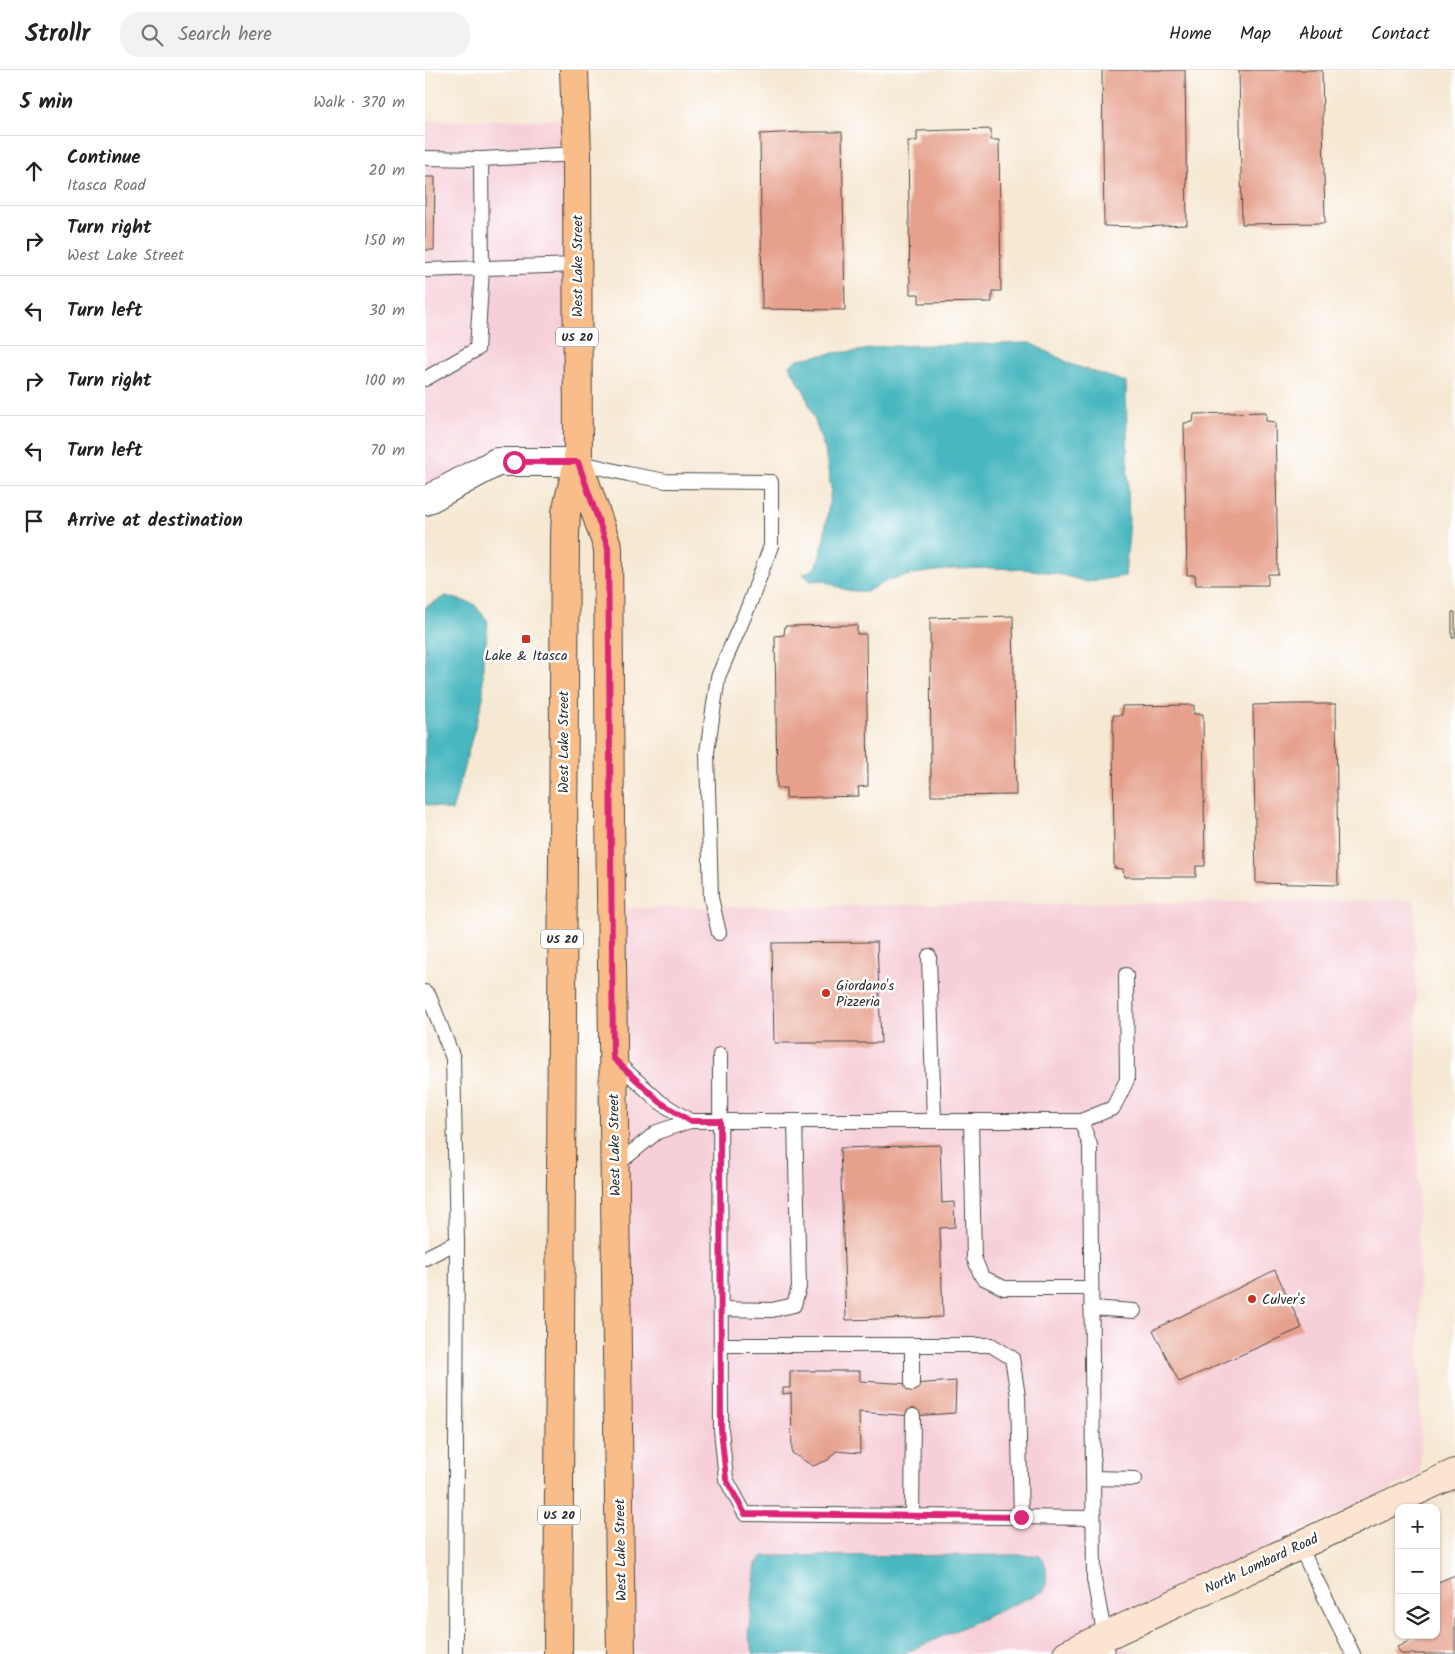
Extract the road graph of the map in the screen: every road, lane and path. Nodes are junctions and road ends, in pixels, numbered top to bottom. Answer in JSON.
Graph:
{"nodes":[{"id":1,"x":575,"y":70,"type":"edge"},
{"id":2,"x":577,"y":154,"type":"junction"},
{"id":3,"x":425,"y":158,"type":"edge"},
{"id":4,"x":481,"y":158,"type":"junction"},
{"id":5,"x":577,"y":266,"type":"junction"},
{"id":6,"x":482,"y":269,"type":"junction"},
{"id":7,"x":425,"y":270,"type":"edge"},
{"id":8,"x":425,"y":379,"type":"edge"},
{"id":9,"x":578,"y":462,"type":"junction"},
{"id":10,"x":425,"y":501,"type":"edge"},
{"id":11,"x":719,"y":933,"type":"dead end"},
{"id":12,"x":929,"y":956,"type":"dead end"},
{"id":13,"x":1126,"y":975,"type":"dead end"},
{"id":14,"x":425,"y":992,"type":"edge"},
{"id":15,"x":720,"y":1055,"type":"dead end"},
{"id":16,"x":613,"y":1058,"type":"junction"},
{"id":17,"x":690,"y":1121,"type":"junction"},
{"id":18,"x":720,"y":1121,"type":"junction"},
{"id":19,"x":795,"y":1121,"type":"junction"},
{"id":20,"x":934,"y":1121,"type":"junction"},
{"id":21,"x":971,"y":1121,"type":"junction"},
{"id":22,"x":1081,"y":1121,"type":"junction"},
{"id":23,"x":614,"y":1166,"type":"junction"},
{"id":24,"x":457,"y":1242,"type":"junction"},
{"id":25,"x":425,"y":1258,"type":"edge"},
{"id":26,"x":1091,"y":1288,"type":"junction"},
{"id":27,"x":1091,"y":1308,"type":"junction"},
{"id":28,"x":721,"y":1309,"type":"junction"},
{"id":29,"x":1134,"y":1311,"type":"dead end"},
{"id":30,"x":721,"y":1345,"type":"junction"},
{"id":31,"x":912,"y":1345,"type":"junction"},
{"id":32,"x":912,"y":1384,"type":"dead end"},
{"id":33,"x":913,"y":1416,"type":"dead end"},
{"id":34,"x":1455,"y":1473,"type":"edge"},
{"id":35,"x":1093,"y":1478,"type":"junction"},
{"id":36,"x":1135,"y":1479,"type":"dead end"},
{"id":37,"x":912,"y":1516,"type":"junction"},
{"id":38,"x":1021,"y":1517,"type":"junction"},
{"id":39,"x":1093,"y":1518,"type":"junction"},
{"id":40,"x":1299,"y":1545,"type":"junction"},
{"id":41,"x":1106,"y":1646,"type":"edge"},
{"id":42,"x":455,"y":1654,"type":"edge"},
{"id":43,"x":558,"y":1654,"type":"edge"},
{"id":44,"x":621,"y":1654,"type":"edge"},
{"id":45,"x":1067,"y":1654,"type":"edge"},
{"id":46,"x":1353,"y":1654,"type":"edge"}],
"edges":[{"from":1,"to":2,"type":"main road","name":"West Lake Street","number":"US 20"},
{"from":2,"to":4,"type":"lane"},
{"from":2,"to":5,"type":"main road","name":"West Lake Street","number":"US 20"},
{"from":3,"to":4,"type":"lane"},
{"from":4,"to":6,"type":"lane"},
{"from":5,"to":6,"type":"lane"},
{"from":5,"to":9,"type":"main road","name":"West Lake Street","number":"US 20"},
{"from":6,"to":7,"type":"lane"},
{"from":6,"to":8,"type":"lane"},
{"from":9,"to":10,"type":"street"},
{"from":9,"to":11,"type":"lane"},
{"from":9,"to":16,"type":"main road","name":"West Lake Street","number":"US 20"},
{"from":9,"to":43,"type":"main road","name":"West Lake Street","number":"US 20"},
{"from":12,"to":20,"type":"lane"},
{"from":13,"to":22,"type":"lane"},
{"from":14,"to":24,"type":"lane"},
{"from":15,"to":18,"type":"lane"},
{"from":16,"to":17,"type":"lane"},
{"from":16,"to":23,"type":"main road","name":"West Lake Street","number":"US 20"},
{"from":17,"to":18,"type":"lane"},
{"from":17,"to":23,"type":"lane"},
{"from":18,"to":19,"type":"lane"},
{"from":18,"to":28,"type":"lane"},
{"from":19,"to":20,"type":"lane"},
{"from":19,"to":28,"type":"lane"},
{"from":20,"to":21,"type":"lane"},
{"from":21,"to":22,"type":"lane"},
{"from":21,"to":26,"type":"lane"},
{"from":22,"to":26,"type":"lane"},
{"from":23,"to":44,"type":"main road","name":"West Lake Street","number":"US 20"},
{"from":24,"to":25,"type":"lane"},
{"from":24,"to":42,"type":"lane"},
{"from":26,"to":27,"type":"lane"},
{"from":27,"to":29,"type":"lane"},
{"from":27,"to":35,"type":"lane"},
{"from":28,"to":30,"type":"lane"},
{"from":30,"to":31,"type":"lane"},
{"from":30,"to":37,"type":"lane"},
{"from":31,"to":32,"type":"lane"},
{"from":31,"to":38,"type":"lane"},
{"from":33,"to":37,"type":"lane"},
{"from":34,"to":40,"type":"street","name":"North Lombard Road"},
{"from":35,"to":36,"type":"lane"},
{"from":35,"to":39,"type":"lane"},
{"from":37,"to":38,"type":"lane"},
{"from":38,"to":39,"type":"lane"},
{"from":39,"to":41,"type":"lane"},
{"from":40,"to":41,"type":"street","name":"North Lombard Road"},
{"from":40,"to":46,"type":"lane"},
{"from":41,"to":45,"type":"street","name":"North Lombard Road"}]}
